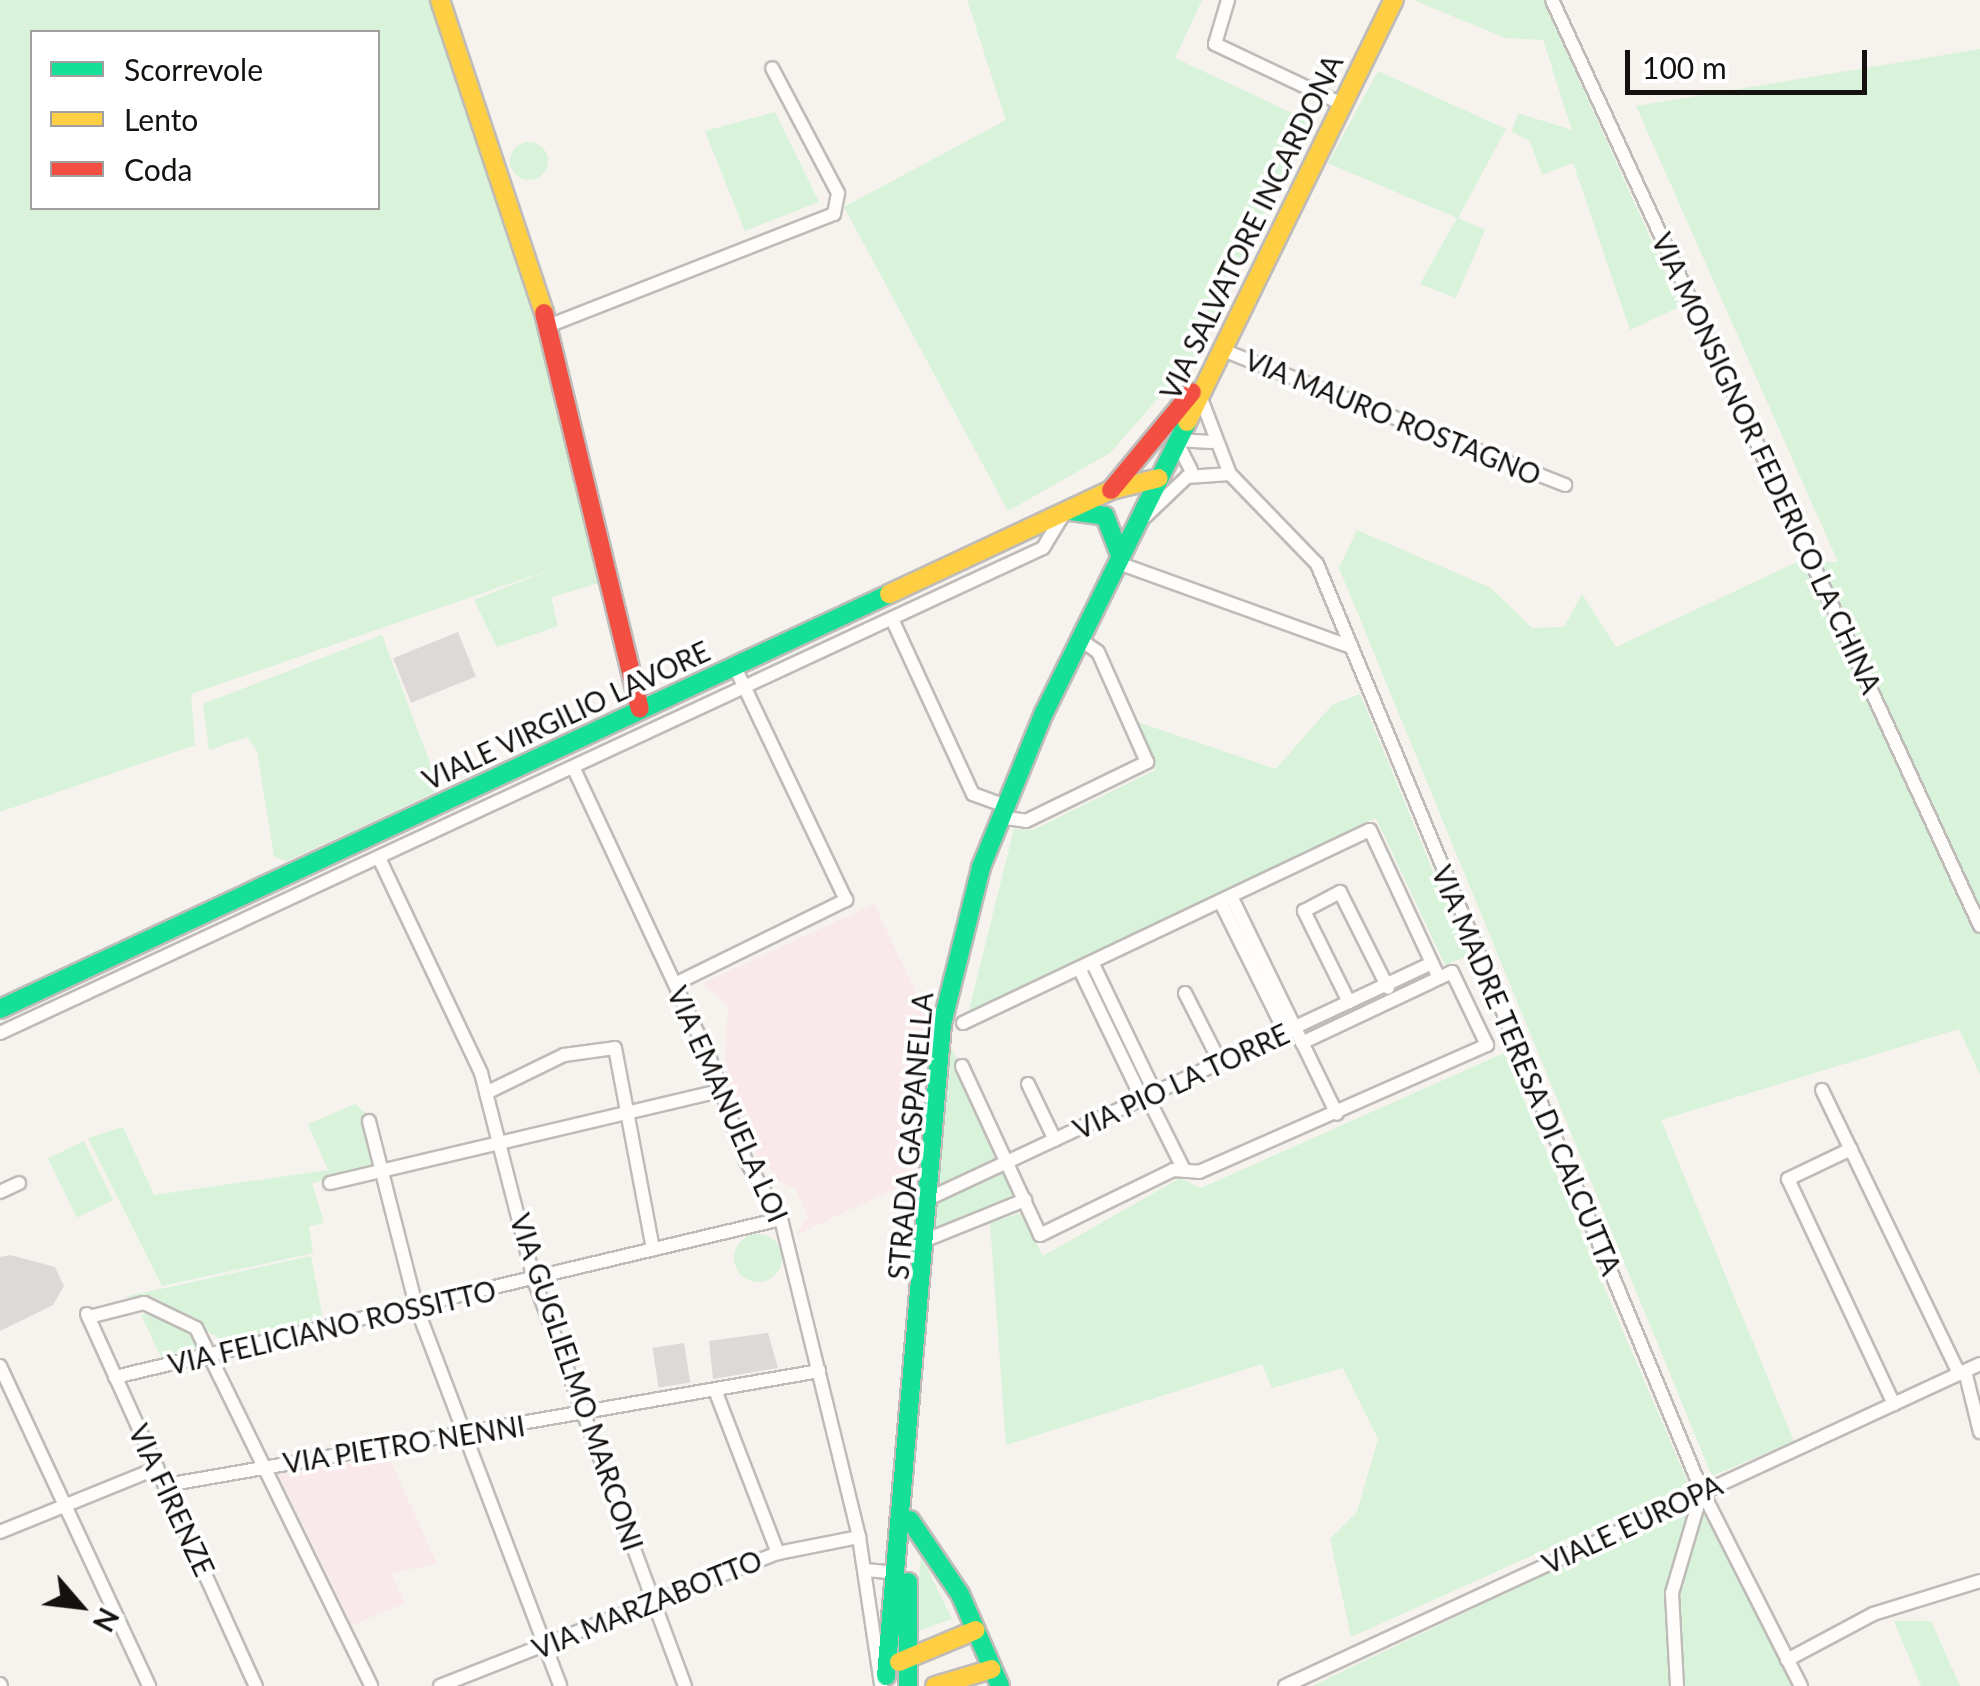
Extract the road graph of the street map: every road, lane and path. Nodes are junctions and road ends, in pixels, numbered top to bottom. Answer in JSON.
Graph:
{"nodes":[{"id":1,"x":440,"y":0,"type":"edge"},
{"id":2,"x":1228,"y":0,"type":"edge"},
{"id":3,"x":1394,"y":0,"type":"edge"},
{"id":4,"x":1552,"y":0,"type":"edge"},
{"id":5,"x":772,"y":68,"type":"dead end"},
{"id":6,"x":1344,"y":105,"type":"junction"},
{"id":7,"x":548,"y":326,"type":"junction"},
{"id":8,"x":1217,"y":356,"type":"junction"},
{"id":9,"x":1200,"y":392,"type":"junction"},
{"id":10,"x":1176,"y":440,"type":"junction"},
{"id":11,"x":1212,"y":442,"type":"junction"},
{"id":12,"x":1197,"y":471,"type":"junction"},
{"id":13,"x":1230,"y":474,"type":"junction"},
{"id":14,"x":1159,"y":478,"type":"junction"},
{"id":15,"x":1565,"y":485,"type":"dead end"},
{"id":16,"x":1111,"y":490,"type":"junction"},
{"id":17,"x":1066,"y":511,"type":"junction"},
{"id":18,"x":1132,"y":533,"type":"junction"},
{"id":19,"x":1118,"y":563,"type":"junction"},
{"id":20,"x":892,"y":619,"type":"junction"},
{"id":21,"x":1081,"y":640,"type":"junction"},
{"id":22,"x":1351,"y":646,"type":"junction"},
{"id":23,"x":734,"y":667,"type":"junction"},
{"id":24,"x":745,"y":689,"type":"junction"},
{"id":25,"x":640,"y":709,"type":"junction"},
{"id":26,"x":574,"y":769,"type":"junction"},
{"id":27,"x":1002,"y":811,"type":"junction"},
{"id":28,"x":346,"y":848,"type":"junction"},
{"id":29,"x":378,"y":858,"type":"junction"},
{"id":30,"x":355,"y":869,"type":"junction"},
{"id":31,"x":1226,"y":898,"type":"junction"},
{"id":32,"x":1980,"y":926,"type":"edge"},
{"id":33,"x":1432,"y":962,"type":"junction"},
{"id":34,"x":1086,"y":965,"type":"junction"},
{"id":35,"x":1439,"y":978,"type":"junction"},
{"id":36,"x":675,"y":984,"type":"junction"},
{"id":37,"x":1386,"y":984,"type":"junction"},
{"id":38,"x":1185,"y":993,"type":"dead end"},
{"id":39,"x":1394,"y":999,"type":"junction"},
{"id":40,"x":1349,"y":1002,"type":"junction"},
{"id":41,"x":0,"y":1009,"type":"edge"},
{"id":42,"x":963,"y":1023,"type":"dead end"},
{"id":43,"x":1290,"y":1029,"type":"junction"},
{"id":44,"x":0,"y":1033,"type":"edge"},
{"id":45,"x":1302,"y":1043,"type":"junction"},
{"id":46,"x":1220,"y":1062,"type":"junction"},
{"id":47,"x":962,"y":1066,"type":"dead end"},
{"id":48,"x":1028,"y":1084,"type":"dead end"},
{"id":49,"x":719,"y":1090,"type":"junction"},
{"id":50,"x":1822,"y":1090,"type":"dead end"},
{"id":51,"x":486,"y":1093,"type":"junction"},
{"id":52,"x":1148,"y":1096,"type":"junction"},
{"id":53,"x":625,"y":1113,"type":"junction"},
{"id":54,"x":1337,"y":1114,"type":"junction"},
{"id":55,"x":369,"y":1120,"type":"dead end"},
{"id":56,"x":1055,"y":1140,"type":"junction"},
{"id":57,"x":498,"y":1143,"type":"junction"},
{"id":58,"x":1850,"y":1149,"type":"junction"},
{"id":59,"x":1006,"y":1162,"type":"junction"},
{"id":60,"x":381,"y":1170,"type":"junction"},
{"id":61,"x":1184,"y":1170,"type":"junction"},
{"id":62,"x":330,"y":1182,"type":"dead end"},
{"id":63,"x":19,"y":1183,"type":"dead end"},
{"id":64,"x":0,"y":1192,"type":"edge"},
{"id":65,"x":930,"y":1198,"type":"junction"},
{"id":66,"x":1024,"y":1200,"type":"junction"},
{"id":67,"x":781,"y":1218,"type":"junction"},
{"id":68,"x":926,"y":1240,"type":"junction"},
{"id":69,"x":653,"y":1249,"type":"junction"},
{"id":70,"x":534,"y":1280,"type":"junction"},
{"id":71,"x":416,"y":1306,"type":"junction"},
{"id":72,"x":211,"y":1356,"type":"junction"},
{"id":73,"x":1980,"y":1364,"type":"edge"},
{"id":74,"x":0,"y":1366,"type":"edge"},
{"id":75,"x":820,"y":1372,"type":"junction"},
{"id":76,"x":1962,"y":1372,"type":"junction"},
{"id":77,"x":116,"y":1377,"type":"junction"},
{"id":78,"x":715,"y":1390,"type":"junction"},
{"id":79,"x":1894,"y":1404,"type":"junction"},
{"id":80,"x":584,"y":1413,"type":"junction"},
{"id":81,"x":1980,"y":1432,"type":"edge"},
{"id":82,"x":463,"y":1436,"type":"junction"},
{"id":83,"x":265,"y":1467,"type":"junction"},
{"id":84,"x":158,"y":1468,"type":"junction"},
{"id":85,"x":909,"y":1481,"type":"junction"},
{"id":86,"x":166,"y":1485,"type":"junction"},
{"id":87,"x":1702,"y":1490,"type":"junction"},
{"id":88,"x":65,"y":1506,"type":"junction"},
{"id":89,"x":910,"y":1520,"type":"junction"},
{"id":90,"x":0,"y":1532,"type":"edge"},
{"id":91,"x":858,"y":1538,"type":"junction"},
{"id":92,"x":778,"y":1553,"type":"junction"},
{"id":93,"x":865,"y":1570,"type":"junction"},
{"id":94,"x":898,"y":1573,"type":"junction"},
{"id":95,"x":1980,"y":1581,"type":"edge"},
{"id":96,"x":654,"y":1603,"type":"junction"},
{"id":97,"x":976,"y":1630,"type":"junction"},
{"id":98,"x":543,"y":1646,"type":"junction"},
{"id":99,"x":905,"y":1655,"type":"junction"},
{"id":100,"x":1787,"y":1660,"type":"junction"},
{"id":101,"x":996,"y":1677,"type":"edge"},
{"id":102,"x":892,"y":1681,"type":"edge"},
{"id":103,"x":149,"y":1686,"type":"edge"},
{"id":104,"x":256,"y":1686,"type":"edge"},
{"id":105,"x":371,"y":1686,"type":"edge"},
{"id":106,"x":440,"y":1686,"type":"edge"},
{"id":107,"x":560,"y":1686,"type":"edge"},
{"id":108,"x":685,"y":1686,"type":"edge"},
{"id":109,"x":935,"y":1686,"type":"edge"},
{"id":110,"x":1285,"y":1686,"type":"edge"},
{"id":111,"x":1677,"y":1686,"type":"edge"},
{"id":112,"x":1801,"y":1686,"type":"edge"}],
"edges":[{"from":1,"to":7,"type":"street"},
{"from":2,"to":6,"type":"street"},
{"from":3,"to":6,"type":"street","name":"VIA SALVATORE INCARDONA"},
{"from":4,"to":32,"type":"street","name":"VIA MONSIGNOR FEDERICO LA CHINA"},
{"from":5,"to":7,"type":"street"},
{"from":6,"to":8,"type":"street","name":"VIA SALVATORE INCARDONA"},
{"from":7,"to":25,"type":"street"},
{"from":8,"to":9,"type":"street","name":"VIA SALVATORE INCARDONA"},
{"from":8,"to":15,"type":"street","name":"VIA MAURO ROSTAGNO"},
{"from":8,"to":16,"type":"street"},
{"from":9,"to":10,"type":"street","name":"VIA SALVATORE INCARDONA"},
{"from":9,"to":11,"type":"street","name":"VIA MADRE TERESA DI CALCUTTA"},
{"from":10,"to":11,"type":"street"},
{"from":10,"to":12,"type":"street"},
{"from":10,"to":14,"type":"street","name":"VIA SALVATORE INCARDONA"},
{"from":11,"to":13,"type":"street","name":"VIA MADRE TERESA DI CALCUTTA"},
{"from":12,"to":13,"type":"street"},
{"from":12,"to":14,"type":"street"},
{"from":12,"to":18,"type":"street"},
{"from":13,"to":22,"type":"street","name":"VIA MADRE TERESA DI CALCUTTA"},
{"from":14,"to":16,"type":"street","name":"VIALE VIRGILIO LAVORE"},
{"from":14,"to":18,"type":"street","name":"STRADA GASPANELLA"},
{"from":16,"to":17,"type":"street","name":"VIALE VIRGILIO LAVORE"},
{"from":17,"to":19,"type":"street"},
{"from":17,"to":20,"type":"street"},
{"from":17,"to":23,"type":"street","name":"VIALE VIRGILIO LAVORE"},
{"from":18,"to":19,"type":"street","name":"STRADA GASPANELLA"},
{"from":19,"to":21,"type":"street","name":"STRADA GASPANELLA"},
{"from":19,"to":22,"type":"street"},
{"from":20,"to":24,"type":"street"},
{"from":20,"to":27,"type":"street"},
{"from":21,"to":27,"type":"street","name":"STRADA GASPANELLA"},
{"from":21,"to":27,"type":"street"},
{"from":22,"to":87,"type":"street","name":"VIA MADRE TERESA DI CALCUTTA"},
{"from":23,"to":24,"type":"street"},
{"from":23,"to":25,"type":"street","name":"VIALE VIRGILIO LAVORE"},
{"from":24,"to":26,"type":"street"},
{"from":24,"to":36,"type":"street"},
{"from":25,"to":28,"type":"street","name":"VIALE VIRGILIO LAVORE"},
{"from":26,"to":29,"type":"street"},
{"from":26,"to":36,"type":"street","name":"VIA EMANUELA LOI"},
{"from":27,"to":65,"type":"street","name":"STRADA GASPANELLA"},
{"from":28,"to":30,"type":"street"},
{"from":28,"to":41,"type":"street","name":"VIALE VIRGILIO LAVORE"},
{"from":29,"to":30,"type":"street"},
{"from":29,"to":51,"type":"street","name":"VIA GUGLIELMO MARCONI"},
{"from":30,"to":44,"type":"street"},
{"from":31,"to":33,"type":"street"},
{"from":31,"to":34,"type":"street"},
{"from":31,"to":43,"type":"street"},
{"from":33,"to":35,"type":"street"},
{"from":33,"to":37,"type":"street","name":"VIA PIO LA TORRE"},
{"from":34,"to":42,"type":"street"},
{"from":34,"to":52,"type":"street"},
{"from":35,"to":39,"type":"street"},
{"from":35,"to":54,"type":"street"},
{"from":36,"to":49,"type":"street","name":"VIA EMANUELA LOI"},
{"from":37,"to":39,"type":"street"},
{"from":37,"to":40,"type":"street","name":"VIA PIO LA TORRE"},
{"from":37,"to":40,"type":"street"},
{"from":38,"to":46,"type":"street"},
{"from":39,"to":45,"type":"street"},
{"from":40,"to":43,"type":"street","name":"VIA PIO LA TORRE"},
{"from":43,"to":45,"type":"street"},
{"from":43,"to":46,"type":"street","name":"VIA PIO LA TORRE"},
{"from":45,"to":54,"type":"street"},
{"from":46,"to":52,"type":"street","name":"VIA PIO LA TORRE"},
{"from":47,"to":59,"type":"street"},
{"from":48,"to":56,"type":"street"},
{"from":49,"to":53,"type":"street"},
{"from":49,"to":67,"type":"street","name":"VIA EMANUELA LOI"},
{"from":50,"to":58,"type":"street"},
{"from":51,"to":53,"type":"street"},
{"from":51,"to":57,"type":"street","name":"VIA GUGLIELMO MARCONI"},
{"from":52,"to":56,"type":"street","name":"VIA PIO LA TORRE"},
{"from":52,"to":61,"type":"street"},
{"from":53,"to":57,"type":"street"},
{"from":53,"to":69,"type":"street"},
{"from":54,"to":61,"type":"street"},
{"from":55,"to":60,"type":"street"},
{"from":56,"to":59,"type":"street","name":"VIA PIO LA TORRE"},
{"from":57,"to":60,"type":"street"},
{"from":57,"to":70,"type":"street","name":"VIA GUGLIELMO MARCONI"},
{"from":58,"to":76,"type":"street"},
{"from":58,"to":79,"type":"street"},
{"from":59,"to":65,"type":"street","name":"VIA PIO LA TORRE"},
{"from":59,"to":66,"type":"street"},
{"from":60,"to":62,"type":"street"},
{"from":60,"to":71,"type":"street"},
{"from":61,"to":66,"type":"street"},
{"from":63,"to":64,"type":"street"},
{"from":65,"to":68,"type":"street","name":"STRADA GASPANELLA"},
{"from":66,"to":68,"type":"street"},
{"from":67,"to":69,"type":"street","name":"VIA FELICIANO ROSSITTO"},
{"from":67,"to":75,"type":"street","name":"VIA EMANUELA LOI"},
{"from":68,"to":85,"type":"street","name":"STRADA GASPANELLA"},
{"from":69,"to":70,"type":"street","name":"VIA FELICIANO ROSSITTO"},
{"from":70,"to":71,"type":"street","name":"VIA FELICIANO ROSSITTO"},
{"from":70,"to":80,"type":"street","name":"VIA GUGLIELMO MARCONI"},
{"from":71,"to":72,"type":"street","name":"VIA FELICIANO ROSSITTO"},
{"from":71,"to":82,"type":"street"},
{"from":72,"to":77,"type":"street","name":"VIA FELICIANO ROSSITTO"},
{"from":72,"to":77,"type":"street","name":"VIA FIRENZE"},
{"from":72,"to":83,"type":"street"},
{"from":73,"to":76,"type":"street","name":"VIALE EUROPA"},
{"from":74,"to":88,"type":"street"},
{"from":75,"to":78,"type":"street","name":"VIA PIETRO NENNI"},
{"from":75,"to":91,"type":"street","name":"VIA EMANUELA LOI"},
{"from":76,"to":79,"type":"street","name":"VIALE EUROPA"},
{"from":76,"to":81,"type":"street"},
{"from":77,"to":84,"type":"street","name":"VIA FIRENZE"},
{"from":78,"to":80,"type":"street","name":"VIA PIETRO NENNI"},
{"from":78,"to":92,"type":"street"},
{"from":79,"to":87,"type":"street","name":"VIALE EUROPA"},
{"from":80,"to":82,"type":"street","name":"VIA PIETRO NENNI"},
{"from":80,"to":96,"type":"street","name":"VIA GUGLIELMO MARCONI"},
{"from":82,"to":83,"type":"street","name":"VIA PIETRO NENNI"},
{"from":82,"to":98,"type":"street"},
{"from":83,"to":86,"type":"street","name":"VIA PIETRO NENNI"},
{"from":83,"to":105,"type":"street"},
{"from":84,"to":86,"type":"street","name":"VIA FIRENZE"},
{"from":84,"to":88,"type":"street"},
{"from":85,"to":89,"type":"street","name":"STRADA GASPANELLA"},
{"from":85,"to":94,"type":"street","name":"STRADA GASPANELLA"},
{"from":86,"to":104,"type":"street","name":"VIA FIRENZE"},
{"from":87,"to":100,"type":"street","name":"VIA MADRE TERESA DI CALCUTTA"},
{"from":87,"to":110,"type":"street","name":"VIALE EUROPA"},
{"from":87,"to":111,"type":"street"},
{"from":88,"to":90,"type":"street"},
{"from":88,"to":103,"type":"street"},
{"from":89,"to":97,"type":"street"},
{"from":89,"to":99,"type":"street","name":"STRADA GASPANELLA"},
{"from":91,"to":92,"type":"street","name":"VIA MARZABOTTO"},
{"from":91,"to":93,"type":"street","name":"VIA EMANUELA LOI"},
{"from":92,"to":96,"type":"street","name":"VIA MARZABOTTO"},
{"from":93,"to":94,"type":"street"},
{"from":93,"to":102,"type":"street","name":"VIA EMANUELA LOI"},
{"from":94,"to":102,"type":"street","name":"STRADA GASPANELLA"},
{"from":95,"to":100,"type":"street"},
{"from":96,"to":98,"type":"street","name":"VIA MARZABOTTO"},
{"from":96,"to":108,"type":"street","name":"VIA GUGLIELMO MARCONI"},
{"from":97,"to":99,"type":"street"},
{"from":97,"to":101,"type":"street"},
{"from":98,"to":106,"type":"street","name":"VIA MARZABOTTO"},
{"from":98,"to":107,"type":"street"},
{"from":99,"to":102,"type":"street","name":"STRADA GASPANELLA"},
{"from":100,"to":112,"type":"street","name":"VIA MADRE TERESA DI CALCUTTA"},
{"from":101,"to":109,"type":"street"}]}
